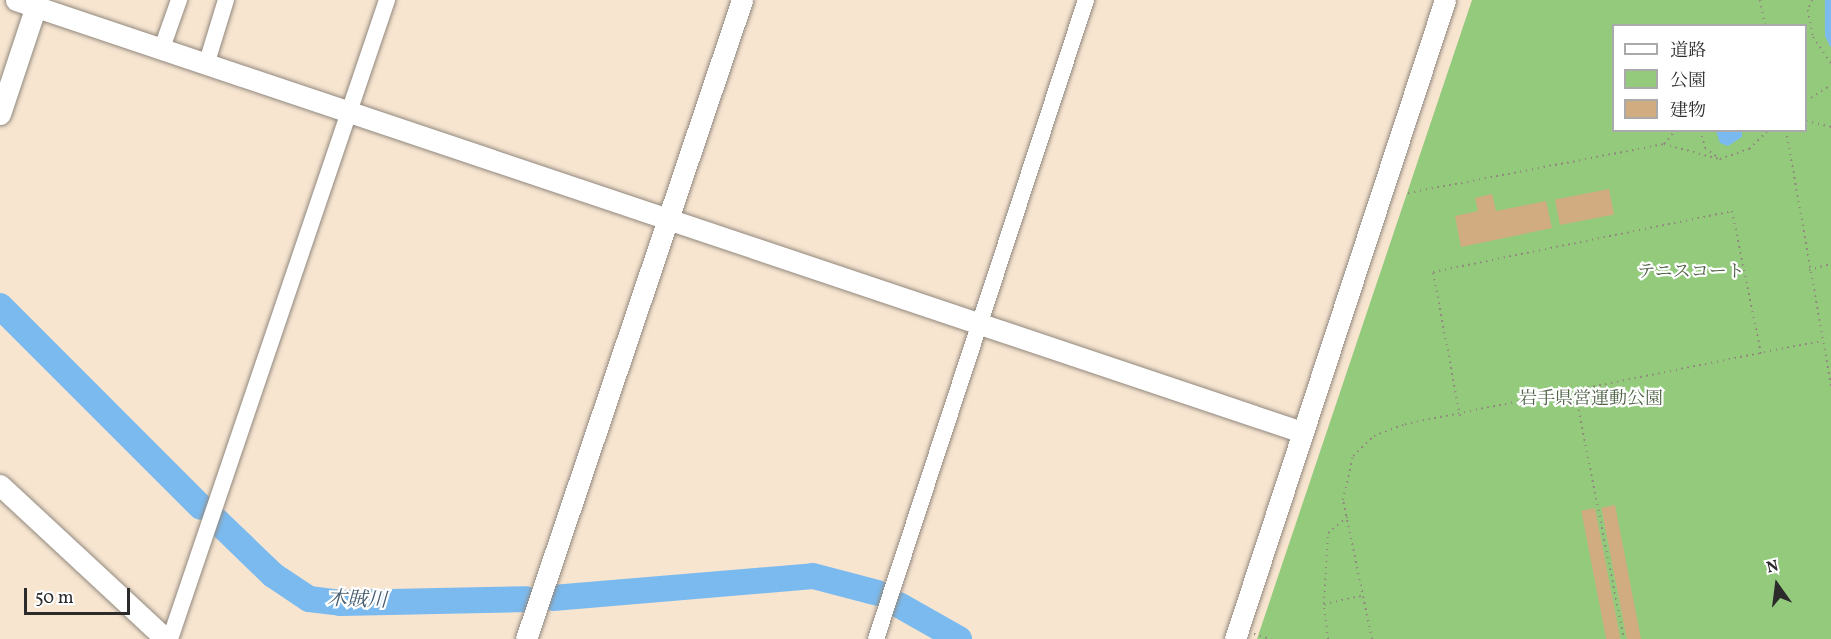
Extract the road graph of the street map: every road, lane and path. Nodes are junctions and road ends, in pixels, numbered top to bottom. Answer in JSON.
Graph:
{"nodes":[{"id":1,"x":179,"y":0,"type":"edge"},
{"id":2,"x":226,"y":0,"type":"edge"},
{"id":3,"x":387,"y":0,"type":"edge"},
{"id":4,"x":742,"y":0,"type":"edge"},
{"id":5,"x":1086,"y":0,"type":"edge"},
{"id":6,"x":1445,"y":0,"type":"edge"},
{"id":7,"x":1760,"y":0,"type":"edge"},
{"id":8,"x":1812,"y":0,"type":"edge"},
{"id":9,"x":30,"y":2,"type":"edge"},
{"id":10,"x":1765,"y":24,"type":"edge"},
{"id":11,"x":162,"y":48,"type":"junction"},
{"id":12,"x":207,"y":62,"type":"junction"},
{"id":13,"x":1831,"y":64,"type":"edge"},
{"id":14,"x":1831,"y":85,"type":"edge"},
{"id":15,"x":1807,"y":100,"type":"edge"},
{"id":16,"x":348,"y":108,"type":"junction"},
{"id":17,"x":0,"y":114,"type":"edge"},
{"id":18,"x":1807,"y":121,"type":"edge"},
{"id":19,"x":1831,"y":127,"type":"edge"},
{"id":20,"x":1674,"y":132,"type":"edge"},
{"id":21,"x":1701,"y":132,"type":"edge"},
{"id":22,"x":1767,"y":132,"type":"edge"},
{"id":23,"x":1786,"y":132,"type":"edge"},
{"id":24,"x":1664,"y":144,"type":"junction"},
{"id":25,"x":1720,"y":159,"type":"junction"},
{"id":26,"x":1408,"y":193,"type":"dead end"},
{"id":27,"x":667,"y":219,"type":"junction"},
{"id":28,"x":1831,"y":264,"type":"edge"},
{"id":29,"x":1809,"y":270,"type":"junction"},
{"id":30,"x":979,"y":323,"type":"junction"},
{"id":31,"x":1821,"y":341,"type":"junction"},
{"id":32,"x":1761,"y":354,"type":"junction"},
{"id":33,"x":1831,"y":386,"type":"edge"},
{"id":34,"x":1575,"y":392,"type":"junction"},
{"id":35,"x":1460,"y":416,"type":"junction"},
{"id":36,"x":1302,"y":432,"type":"junction"},
{"id":37,"x":0,"y":485,"type":"edge"},
{"id":38,"x":1347,"y":517,"type":"junction"},
{"id":39,"x":1363,"y":595,"type":"junction"},
{"id":40,"x":1324,"y":604,"type":"junction"},
{"id":41,"x":168,"y":639,"type":"edge"},
{"id":42,"x":526,"y":639,"type":"edge"},
{"id":43,"x":876,"y":639,"type":"edge"},
{"id":44,"x":1235,"y":639,"type":"edge"},
{"id":45,"x":1328,"y":639,"type":"edge"},
{"id":46,"x":1372,"y":639,"type":"edge"},
{"id":47,"x":1624,"y":639,"type":"edge"}],
"edges":[{"from":1,"to":11,"type":"street"},
{"from":2,"to":12,"type":"street"},
{"from":3,"to":16,"type":"street"},
{"from":4,"to":27,"type":"street"},
{"from":5,"to":30,"type":"street"},
{"from":6,"to":36,"type":"street"},
{"from":7,"to":10,"type":"path"},
{"from":8,"to":13,"type":"path"},
{"from":9,"to":11,"type":"street"},
{"from":9,"to":17,"type":"street"},
{"from":11,"to":12,"type":"street"},
{"from":12,"to":16,"type":"street"},
{"from":14,"to":15,"type":"path"},
{"from":16,"to":27,"type":"street"},
{"from":16,"to":41,"type":"street"},
{"from":18,"to":19,"type":"path"},
{"from":20,"to":24,"type":"path"},
{"from":21,"to":25,"type":"path"},
{"from":22,"to":25,"type":"path"},
{"from":23,"to":29,"type":"path"},
{"from":24,"to":25,"type":"path"},
{"from":24,"to":26,"type":"path"},
{"from":27,"to":30,"type":"street"},
{"from":27,"to":42,"type":"street"},
{"from":28,"to":29,"type":"path"},
{"from":29,"to":31,"type":"path"},
{"from":30,"to":36,"type":"street"},
{"from":30,"to":43,"type":"street"},
{"from":31,"to":32,"type":"path"},
{"from":31,"to":33,"type":"path"},
{"from":32,"to":34,"type":"path"},
{"from":32,"to":35,"type":"path"},
{"from":34,"to":35,"type":"path"},
{"from":34,"to":47,"type":"path"},
{"from":35,"to":38,"type":"path"},
{"from":36,"to":44,"type":"street"},
{"from":37,"to":41,"type":"street"},
{"from":38,"to":39,"type":"path"},
{"from":38,"to":40,"type":"path"},
{"from":39,"to":40,"type":"path"},
{"from":39,"to":46,"type":"path"},
{"from":40,"to":45,"type":"path"}]}
